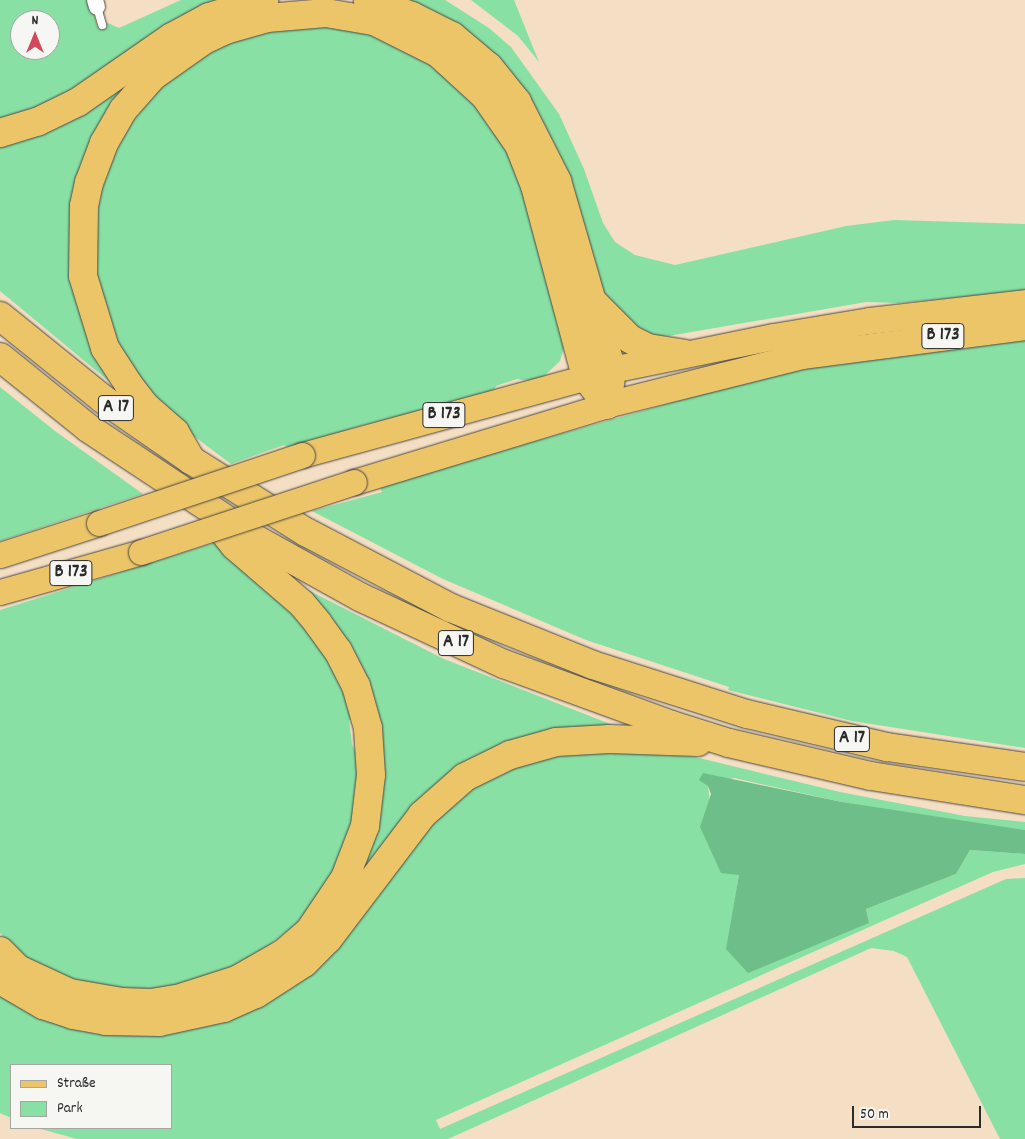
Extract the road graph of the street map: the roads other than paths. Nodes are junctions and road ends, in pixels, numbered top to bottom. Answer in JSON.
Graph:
{"nodes":[{"id":1,"x":264,"y":0,"type":"edge"},
{"id":2,"x":365,"y":0,"type":"edge"},
{"id":3,"x":96,"y":4,"type":"edge"},
{"id":4,"x":102,"y":25,"type":"dead end"},
{"id":5,"x":0,"y":133,"type":"edge"},
{"id":6,"x":594,"y":303,"type":"junction"},
{"id":7,"x":1025,"y":303,"type":"edge"},
{"id":8,"x":0,"y":316,"type":"edge"},
{"id":9,"x":1025,"y":327,"type":"edge"},
{"id":10,"x":685,"y":354,"type":"junction"},
{"id":11,"x":0,"y":357,"type":"edge"},
{"id":12,"x":612,"y":370,"type":"junction"},
{"id":13,"x":586,"y":377,"type":"junction"},
{"id":14,"x":607,"y":405,"type":"junction"},
{"id":15,"x":192,"y":460,"type":"junction"},
{"id":16,"x":202,"y":504,"type":"junction"},
{"id":17,"x":0,"y":555,"type":"edge"},
{"id":18,"x":0,"y":592,"type":"edge"},
{"id":19,"x":729,"y":743,"type":"junction"},
{"id":20,"x":1025,"y":768,"type":"edge"},
{"id":21,"x":1025,"y":800,"type":"edge"},
{"id":22,"x":0,"y":951,"type":"edge"},
{"id":23,"x":0,"y":980,"type":"edge"}],
"edges":[{"from":1,"to":5,"type":"highway"},
{"from":2,"to":6,"type":"highway"},
{"from":3,"to":4,"type":"lane"},
{"from":6,"to":10,"type":"highway"},
{"from":6,"to":12,"type":"highway"},
{"from":7,"to":10,"type":"highway","number":"B 173"},
{"from":8,"to":15,"type":"highway","number":"A 17"},
{"from":9,"to":14,"type":"highway","number":"B 173"},
{"from":10,"to":12,"type":"highway","number":"B 173"},
{"from":11,"to":16,"type":"highway","number":"A 17"},
{"from":12,"to":13,"type":"main road","number":"B 173"},
{"from":12,"to":14,"type":"highway"},
{"from":13,"to":14,"type":"highway"},
{"from":13,"to":15,"type":"highway"},
{"from":13,"to":17,"type":"main road","number":"B 173","bridge":true},
{"from":14,"to":18,"type":"main road","number":"B 173","bridge":true},
{"from":15,"to":20,"type":"highway","number":"A 17"},
{"from":16,"to":19,"type":"highway","number":"A 17"},
{"from":16,"to":22,"type":"highway"},
{"from":19,"to":21,"type":"highway","number":"A 17"},
{"from":19,"to":23,"type":"highway"}]}
